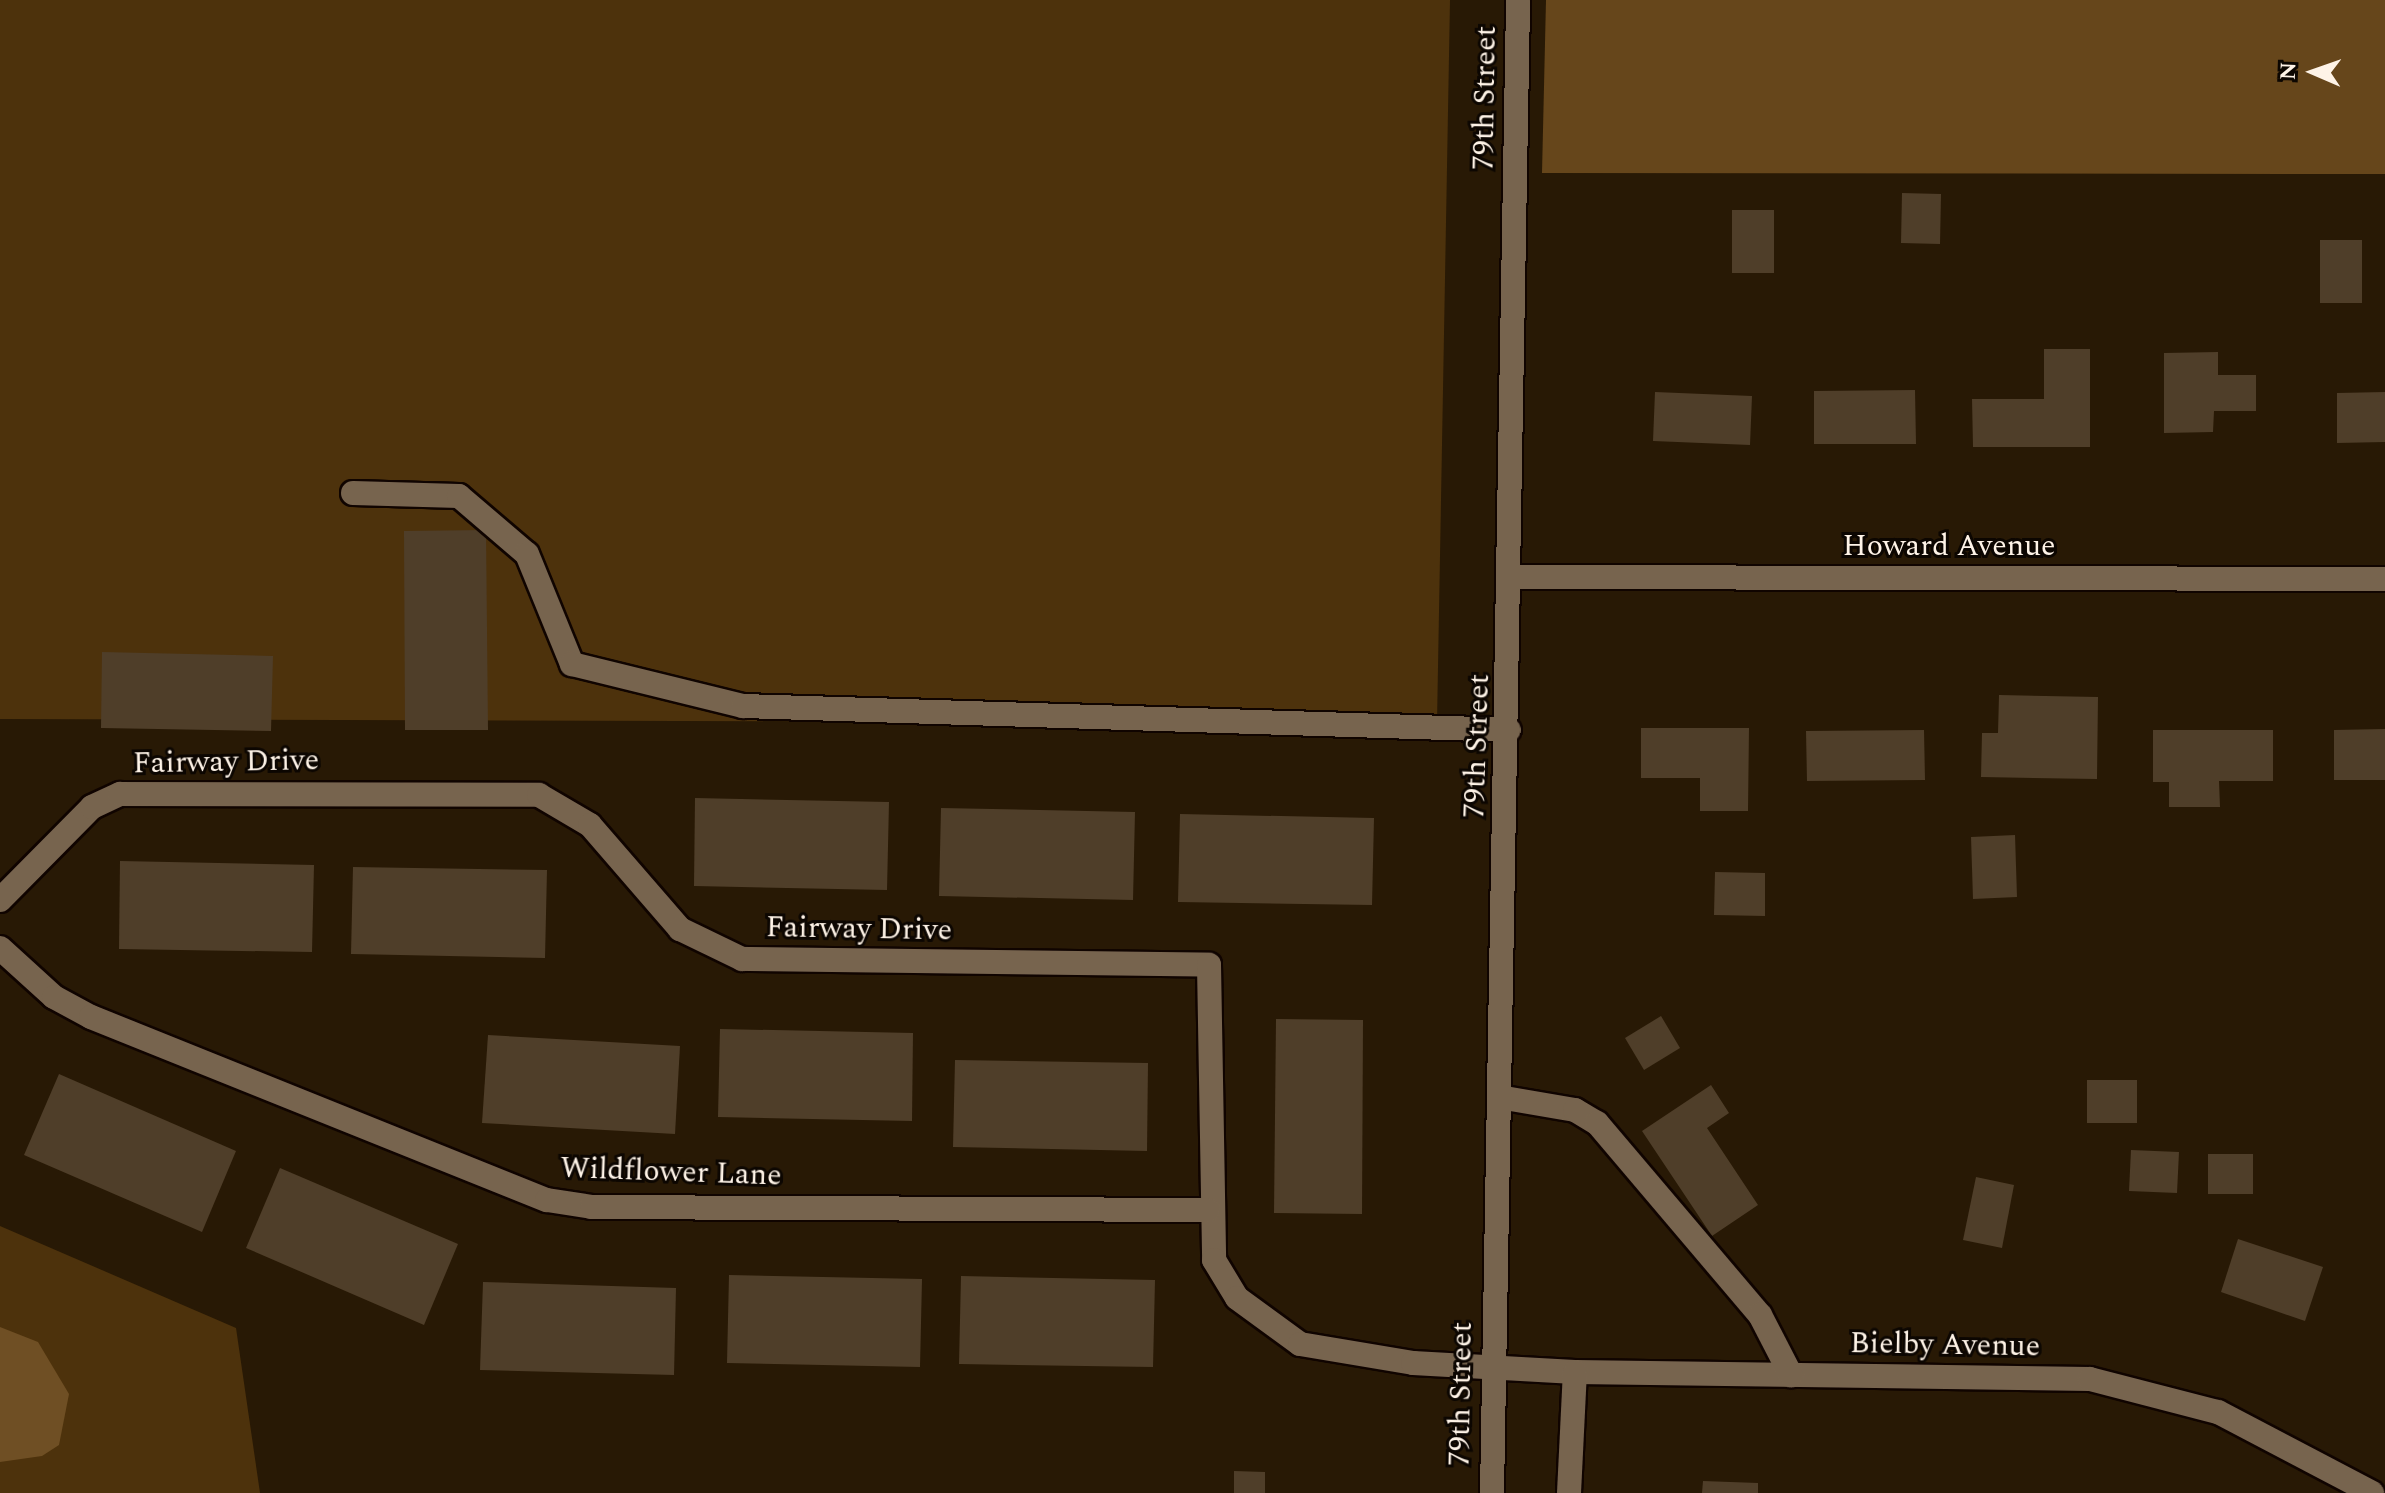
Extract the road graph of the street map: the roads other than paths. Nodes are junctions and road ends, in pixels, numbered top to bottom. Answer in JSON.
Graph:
{"nodes":[{"id":1,"x":1518,"y":0,"type":"edge"},
{"id":2,"x":353,"y":493,"type":"dead end"},
{"id":3,"x":1513,"y":577,"type":"junction"},
{"id":4,"x":2385,"y":579,"type":"edge"},
{"id":5,"x":1509,"y":730,"type":"junction"},
{"id":6,"x":0,"y":900,"type":"edge"},
{"id":7,"x":0,"y":948,"type":"edge"},
{"id":8,"x":1499,"y":1097,"type":"junction"},
{"id":9,"x":1208,"y":1210,"type":"junction"},
{"id":10,"x":1492,"y":1367,"type":"junction"},
{"id":11,"x":1575,"y":1372,"type":"junction"},
{"id":12,"x":1791,"y":1375,"type":"junction"},
{"id":13,"x":1492,"y":1493,"type":"edge"},
{"id":14,"x":1569,"y":1493,"type":"edge"},
{"id":15,"x":2372,"y":1493,"type":"edge"}],
"edges":[{"from":1,"to":3,"type":"street","name":"79th Street"},
{"from":2,"to":5,"type":"street"},
{"from":3,"to":4,"type":"street","name":"Howard Avenue"},
{"from":3,"to":5,"type":"street","name":"79th Street"},
{"from":5,"to":8,"type":"street","name":"79th Street"},
{"from":6,"to":9,"type":"street","name":"Fairway Drive"},
{"from":7,"to":9,"type":"street","name":"Wildflower Lane"},
{"from":8,"to":10,"type":"street","name":"79th Street"},
{"from":8,"to":12,"type":"street"},
{"from":9,"to":10,"type":"street","name":"Fairway Drive"},
{"from":10,"to":11,"type":"street","name":"Bielby Avenue"},
{"from":10,"to":13,"type":"street","name":"79th Street"},
{"from":11,"to":12,"type":"street","name":"Bielby Avenue"},
{"from":11,"to":14,"type":"street"},
{"from":12,"to":15,"type":"street","name":"Bielby Avenue"}]}
